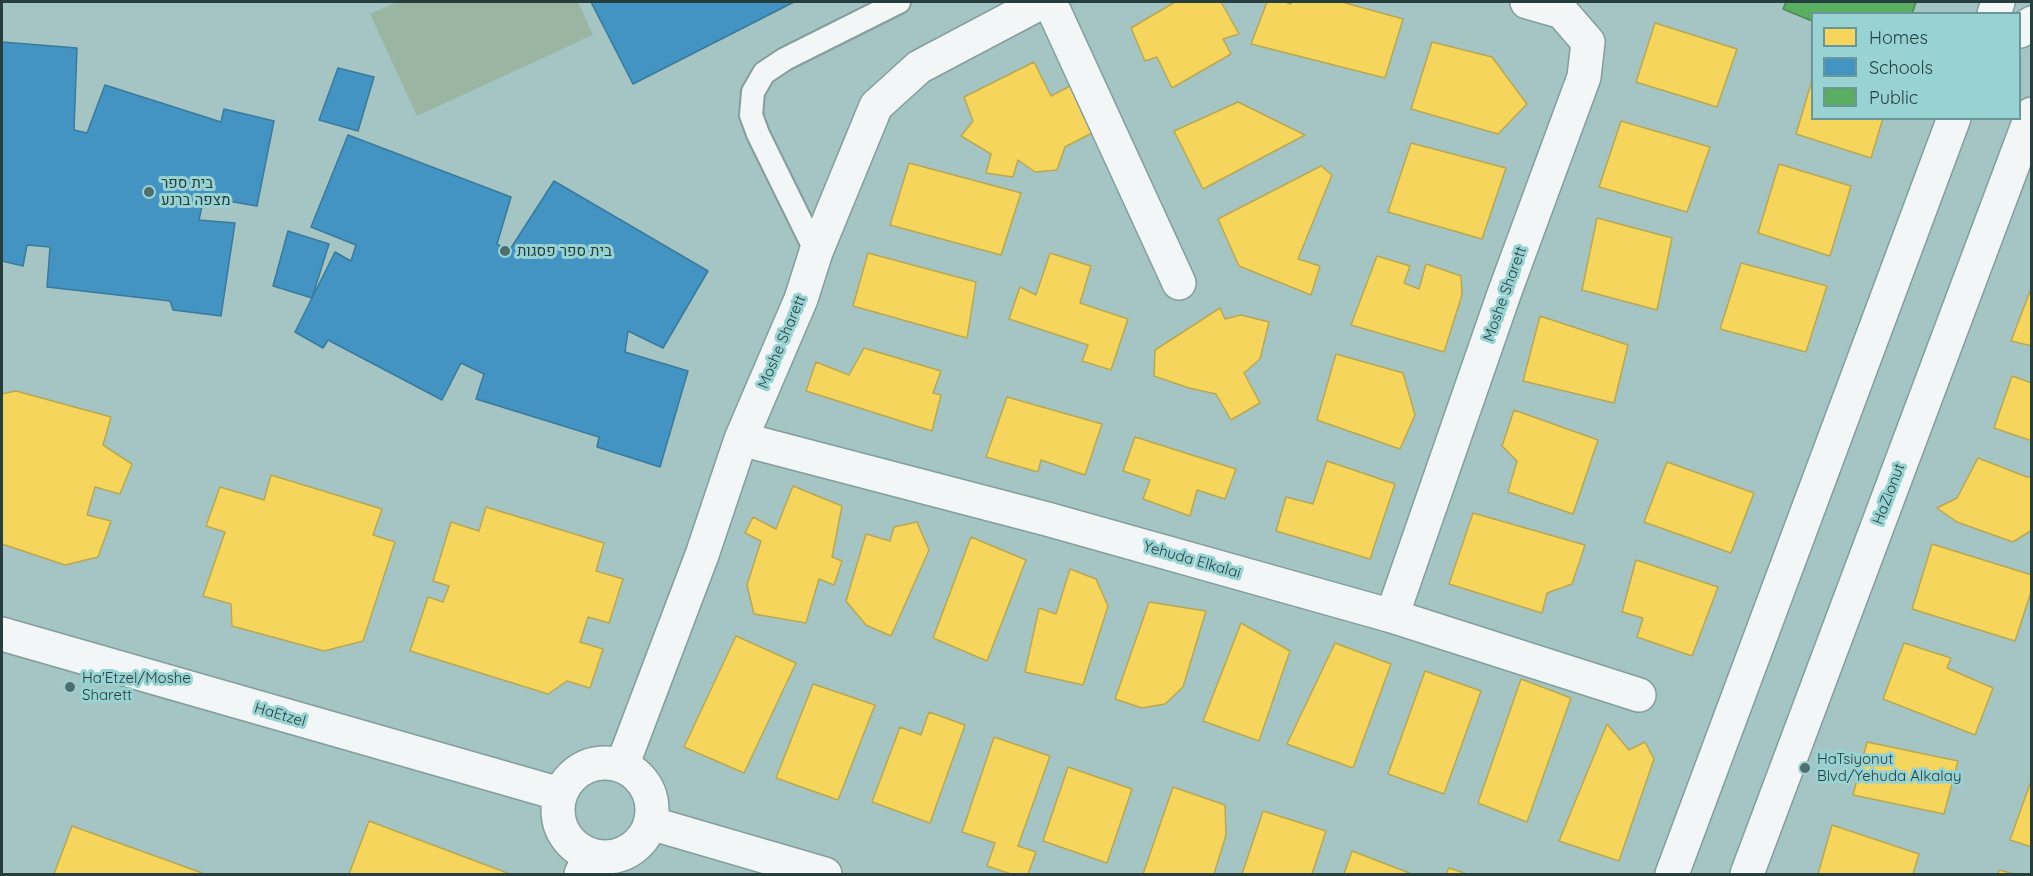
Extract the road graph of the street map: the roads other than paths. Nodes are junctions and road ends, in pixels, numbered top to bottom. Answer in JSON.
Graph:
{"nodes":[{"id":1,"x":899,"y":2,"type":"edge"},
{"id":2,"x":1042,"y":2,"type":"edge"},
{"id":3,"x":1050,"y":2,"type":"edge"},
{"id":4,"x":1527,"y":2,"type":"edge"},
{"id":5,"x":2031,"y":114,"type":"edge"},
{"id":6,"x":1953,"y":120,"type":"edge"},
{"id":7,"x":816,"y":252,"type":"junction"},
{"id":8,"x":1179,"y":283,"type":"dead end"},
{"id":9,"x":741,"y":439,"type":"junction"},
{"id":10,"x":1392,"y":616,"type":"junction"},
{"id":11,"x":2,"y":634,"type":"edge"},
{"id":12,"x":1639,"y":694,"type":"dead end"},
{"id":13,"x":622,"y":766,"type":"junction"},
{"id":14,"x":560,"y":794,"type":"junction"},
{"id":15,"x":650,"y":823,"type":"junction"},
{"id":16,"x":586,"y":865,"type":"edge"},
{"id":17,"x":825,"y":874,"type":"edge"},
{"id":18,"x":1672,"y":874,"type":"edge"},
{"id":19,"x":1747,"y":874,"type":"edge"}],
"edges":[{"from":1,"to":7,"type":"lane"},
{"from":2,"to":7,"type":"street","name":"Moshe Sharett"},
{"from":3,"to":8,"type":"street"},
{"from":4,"to":10,"type":"street","name":"Moshe Sharett"},
{"from":5,"to":19,"type":"street","name":"HaZionut"},
{"from":6,"to":18,"type":"street"},
{"from":7,"to":9,"type":"street","name":"Moshe Sharett"},
{"from":9,"to":10,"type":"street","name":"Yehuda Elkalai"},
{"from":9,"to":13,"type":"street","name":"Moshe Sharett"},
{"from":10,"to":12,"type":"street","name":"Yehuda Elkalai"},
{"from":11,"to":14,"type":"street","name":"HaEtzel"},
{"from":13,"to":14,"type":"street"},
{"from":13,"to":15,"type":"street"},
{"from":14,"to":16,"type":"street"},
{"from":15,"to":16,"type":"street"},
{"from":15,"to":17,"type":"street"}]}
